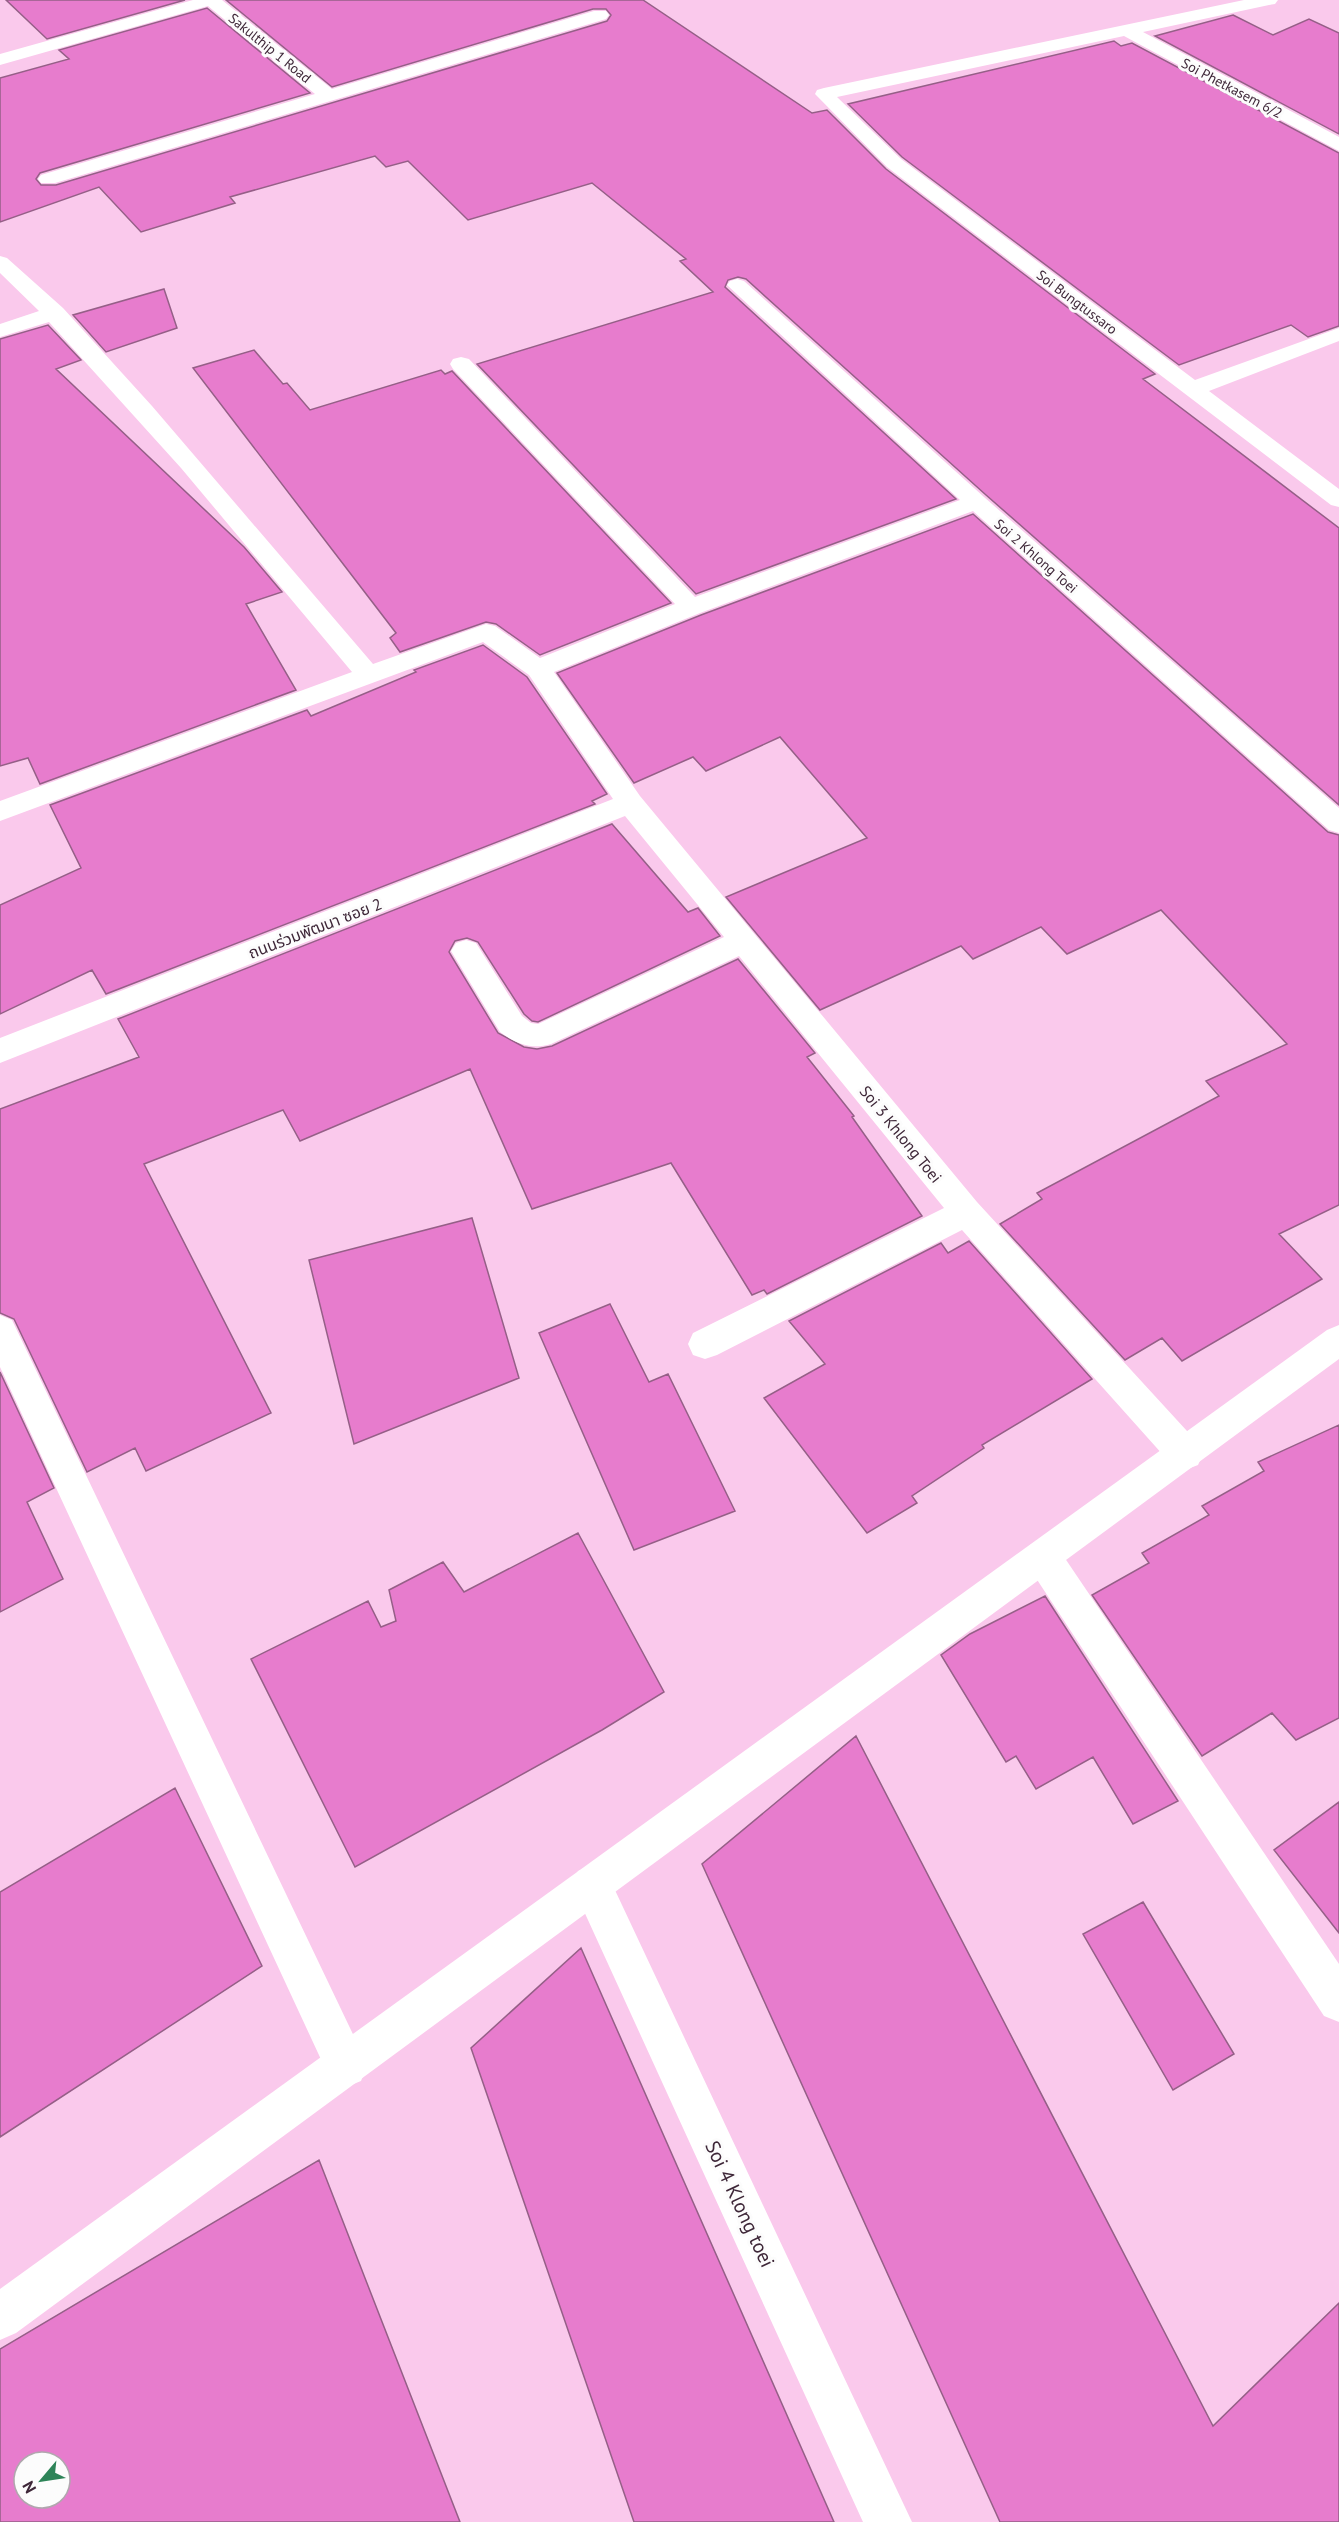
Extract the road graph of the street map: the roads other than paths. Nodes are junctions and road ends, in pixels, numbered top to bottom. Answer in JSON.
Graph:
{"nodes":[{"id":1,"x":211,"y":0,"type":"edge"},
{"id":2,"x":1269,"y":0,"type":"edge"},
{"id":3,"x":600,"y":15,"type":"dead end"},
{"id":4,"x":1126,"y":30,"type":"junction"},
{"id":5,"x":0,"y":40,"type":"edge"},
{"id":6,"x":8,"y":57,"type":"edge"},
{"id":7,"x":329,"y":96,"type":"junction"},
{"id":8,"x":1339,"y":145,"type":"edge"},
{"id":9,"x":48,"y":179,"type":"dead end"},
{"id":10,"x":0,"y":262,"type":"edge"},
{"id":11,"x":737,"y":285,"type":"dead end"},
{"id":12,"x":55,"y":313,"type":"junction"},
{"id":13,"x":0,"y":332,"type":"edge"},
{"id":14,"x":1339,"y":334,"type":"edge"},
{"id":15,"x":461,"y":364,"type":"dead end"},
{"id":16,"x":1193,"y":389,"type":"junction"},
{"id":17,"x":1339,"y":500,"type":"edge"},
{"id":18,"x":976,"y":502,"type":"junction"},
{"id":19,"x":692,"y":607,"type":"junction"},
{"id":20,"x":538,"y":669,"type":"junction"},
{"id":21,"x":368,"y":675,"type":"junction"},
{"id":22,"x":630,"y":803,"type":"junction"},
{"id":23,"x":0,"y":811,"type":"edge"},
{"id":24,"x":1339,"y":823,"type":"edge"},
{"id":25,"x":743,"y":941,"type":"junction"},
{"id":26,"x":466,"y":951,"type":"dead end"},
{"id":27,"x":0,"y":1051,"type":"edge"},
{"id":28,"x":966,"y":1212,"type":"junction"},
{"id":29,"x":0,"y":1330,"type":"edge"},
{"id":30,"x":1339,"y":1340,"type":"edge"},
{"id":31,"x":705,"y":1344,"type":"dead end"},
{"id":32,"x":1185,"y":1454,"type":"junction"},
{"id":33,"x":1043,"y":1557,"type":"junction"},
{"id":34,"x":592,"y":1885,"type":"junction"},
{"id":35,"x":1339,"y":2001,"type":"edge"},
{"id":36,"x":346,"y":2066,"type":"junction"},
{"id":37,"x":0,"y":2317,"type":"edge"},
{"id":38,"x":888,"y":2522,"type":"edge"}],
"edges":[{"from":1,"to":6,"type":"street"},
{"from":1,"to":7,"type":"street","name":"Sakulthip 1 Road"},
{"from":2,"to":4,"type":"street"},
{"from":3,"to":7,"type":"street"},
{"from":4,"to":8,"type":"street","name":"Soi Phetkasem 6/2"},
{"from":4,"to":16,"type":"street","name":"Soi Bungtussaro"},
{"from":5,"to":6,"type":"street"},
{"from":7,"to":9,"type":"street"},
{"from":10,"to":12,"type":"street"},
{"from":11,"to":18,"type":"street","name":"Soi 2 Khlong Toei"},
{"from":12,"to":13,"type":"street"},
{"from":12,"to":21,"type":"street"},
{"from":14,"to":16,"type":"street"},
{"from":15,"to":19,"type":"street"},
{"from":16,"to":17,"type":"street","name":"Soi Bungtussaro"},
{"from":18,"to":19,"type":"street"},
{"from":18,"to":24,"type":"street","name":"Soi 2 Khlong Toei"},
{"from":19,"to":20,"type":"street"},
{"from":20,"to":21,"type":"street"},
{"from":20,"to":22,"type":"street","name":"Soi 3 Khlong Toei"},
{"from":21,"to":23,"type":"street"},
{"from":22,"to":25,"type":"street","name":"Soi 3 Khlong Toei"},
{"from":22,"to":27,"type":"street","name":"ถนนร่วมพัฒนา ซอย 2"},
{"from":25,"to":26,"type":"street"},
{"from":25,"to":28,"type":"street","name":"Soi 3 Khlong Toei"},
{"from":28,"to":31,"type":"street"},
{"from":28,"to":32,"type":"street","name":"Soi 3 Khlong Toei"},
{"from":29,"to":36,"type":"street"},
{"from":30,"to":32,"type":"street"},
{"from":32,"to":33,"type":"street"},
{"from":33,"to":34,"type":"street"},
{"from":33,"to":35,"type":"street"},
{"from":34,"to":36,"type":"street"},
{"from":34,"to":38,"type":"street","name":"Soi 4 Klong toei"},
{"from":36,"to":37,"type":"street"}]}
